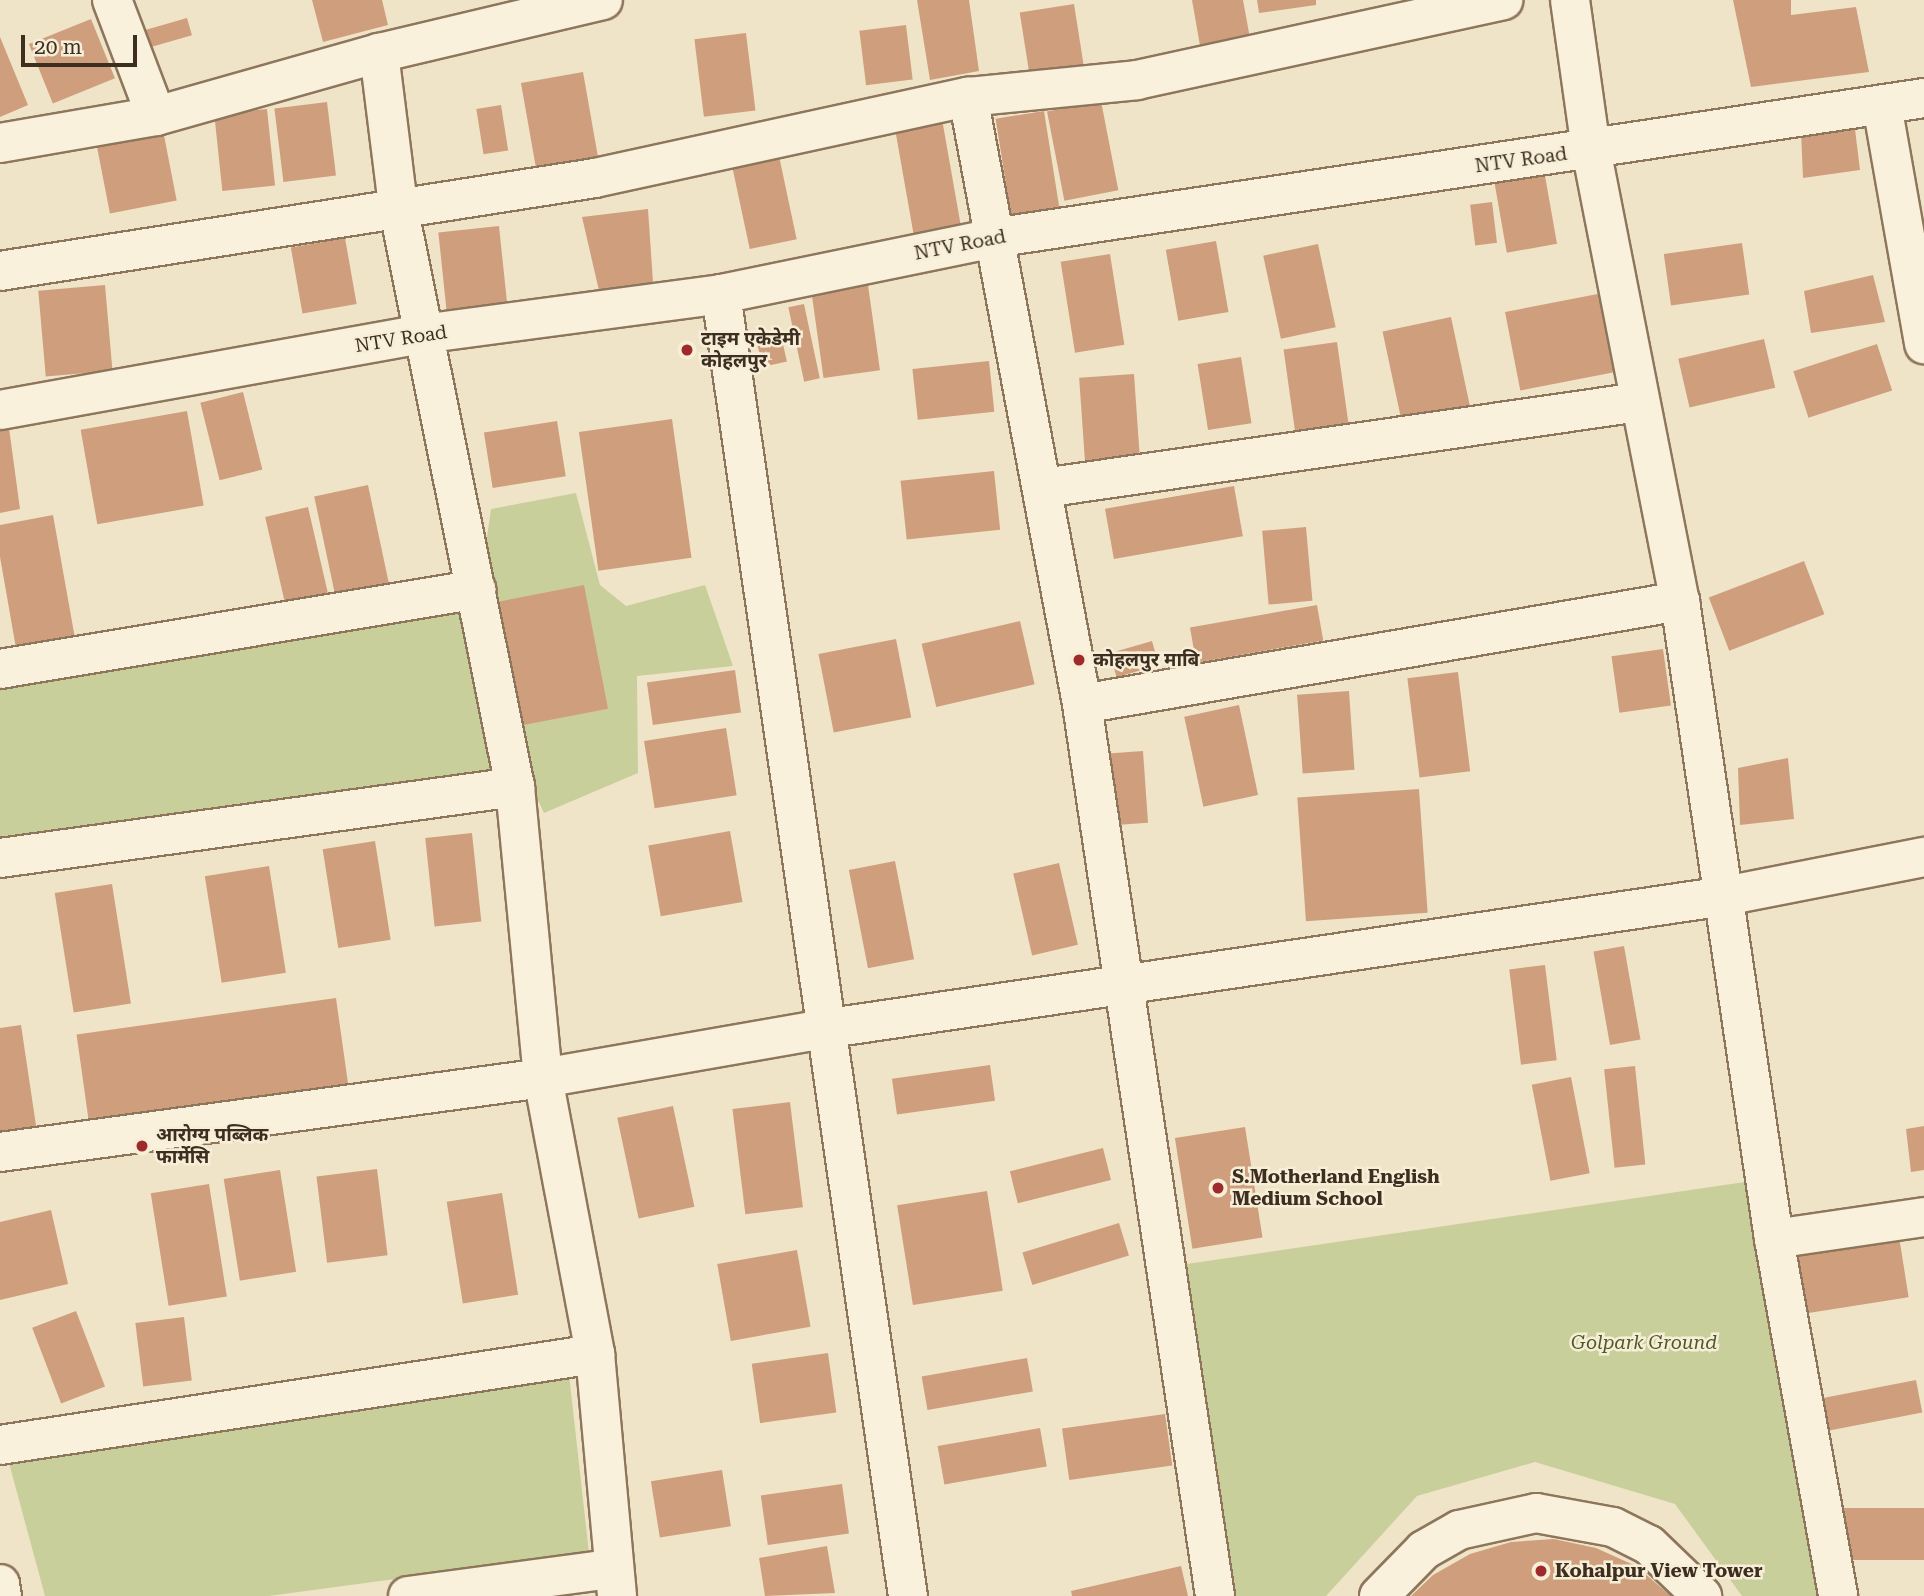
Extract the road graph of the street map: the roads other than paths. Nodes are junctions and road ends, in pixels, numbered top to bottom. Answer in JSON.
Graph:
{"nodes":[{"id":1,"x":112,"y":0,"type":"edge"},
{"id":2,"x":603,"y":0,"type":"edge"},
{"id":3,"x":1503,"y":0,"type":"edge"},
{"id":4,"x":1570,"y":0,"type":"edge"},
{"id":5,"x":379,"y":53,"type":"junction"},
{"id":6,"x":968,"y":97,"type":"junction"},
{"id":7,"x":1924,"y":98,"type":"edge"},
{"id":8,"x":1882,"y":104,"type":"junction"},
{"id":9,"x":156,"y":116,"type":"junction"},
{"id":10,"x":0,"y":143,"type":"edge"},
{"id":11,"x":1591,"y":149,"type":"junction"},
{"id":12,"x":398,"y":206,"type":"junction"},
{"id":13,"x":993,"y":238,"type":"junction"},
{"id":14,"x":0,"y":271,"type":"edge"},
{"id":15,"x":721,"y":294,"type":"junction"},
{"id":16,"x":422,"y":334,"type":"junction"},
{"id":17,"x":1924,"y":344,"type":"edge"},
{"id":18,"x":1639,"y":401,"type":"junction"},
{"id":19,"x":0,"y":411,"type":"edge"},
{"id":20,"x":1043,"y":488,"type":"junction"},
{"id":21,"x":477,"y":589,"type":"junction"},
{"id":22,"x":1680,"y":601,"type":"junction"},
{"id":23,"x":0,"y":669,"type":"edge"},
{"id":24,"x":1082,"y":704,"type":"junction"},
{"id":25,"x":516,"y":787,"type":"junction"},
{"id":26,"x":1924,"y":857,"type":"edge"},
{"id":27,"x":0,"y":858,"type":"edge"},
{"id":28,"x":1724,"y":896,"type":"junction"},
{"id":29,"x":1123,"y":985,"type":"junction"},
{"id":30,"x":830,"y":1028,"type":"junction"},
{"id":31,"x":543,"y":1078,"type":"junction"},
{"id":32,"x":0,"y":1152,"type":"edge"},
{"id":33,"x":1924,"y":1217,"type":"edge"},
{"id":34,"x":1774,"y":1239,"type":"junction"},
{"id":35,"x":595,"y":1354,"type":"junction"},
{"id":36,"x":0,"y":1445,"type":"edge"},
{"id":37,"x":614,"y":1583,"type":"edge"},
{"id":38,"x":0,"y":1584,"type":"edge"},
{"id":39,"x":2,"y":1596,"type":"edge"},
{"id":40,"x":408,"y":1596,"type":"edge"},
{"id":41,"x":908,"y":1596,"type":"edge"},
{"id":42,"x":1215,"y":1596,"type":"edge"},
{"id":43,"x":1379,"y":1596,"type":"edge"},
{"id":44,"x":1702,"y":1596,"type":"edge"},
{"id":45,"x":1838,"y":1596,"type":"edge"}],
"edges":[{"from":1,"to":9,"type":"street"},
{"from":2,"to":5,"type":"street"},
{"from":3,"to":6,"type":"street"},
{"from":4,"to":11,"type":"street"},
{"from":5,"to":9,"type":"street"},
{"from":5,"to":12,"type":"street"},
{"from":6,"to":12,"type":"street"},
{"from":6,"to":13,"type":"street"},
{"from":7,"to":8,"type":"street","name":"NTV Road"},
{"from":8,"to":11,"type":"street","name":"NTV Road"},
{"from":8,"to":17,"type":"street"},
{"from":9,"to":10,"type":"street"},
{"from":11,"to":13,"type":"street","name":"NTV Road"},
{"from":11,"to":18,"type":"street"},
{"from":12,"to":14,"type":"street"},
{"from":12,"to":16,"type":"street"},
{"from":13,"to":15,"type":"street","name":"NTV Road"},
{"from":13,"to":20,"type":"street"},
{"from":15,"to":16,"type":"street","name":"NTV Road"},
{"from":15,"to":30,"type":"street"},
{"from":16,"to":19,"type":"street","name":"NTV Road"},
{"from":16,"to":21,"type":"street"},
{"from":18,"to":20,"type":"street"},
{"from":18,"to":22,"type":"street"},
{"from":20,"to":24,"type":"street"},
{"from":21,"to":23,"type":"street"},
{"from":21,"to":25,"type":"street"},
{"from":22,"to":24,"type":"street"},
{"from":22,"to":28,"type":"street"},
{"from":24,"to":29,"type":"street"},
{"from":25,"to":27,"type":"street"},
{"from":25,"to":31,"type":"street"},
{"from":26,"to":28,"type":"street"},
{"from":28,"to":29,"type":"street"},
{"from":28,"to":34,"type":"street"},
{"from":29,"to":30,"type":"street"},
{"from":29,"to":42,"type":"street"},
{"from":30,"to":31,"type":"street"},
{"from":30,"to":41,"type":"street"},
{"from":31,"to":32,"type":"street"},
{"from":31,"to":35,"type":"street"},
{"from":33,"to":34,"type":"street"},
{"from":34,"to":45,"type":"street"},
{"from":35,"to":36,"type":"street"},
{"from":35,"to":37,"type":"street"},
{"from":37,"to":40,"type":"street"},
{"from":38,"to":39,"type":"street"},
{"from":43,"to":44,"type":"street"}]}
